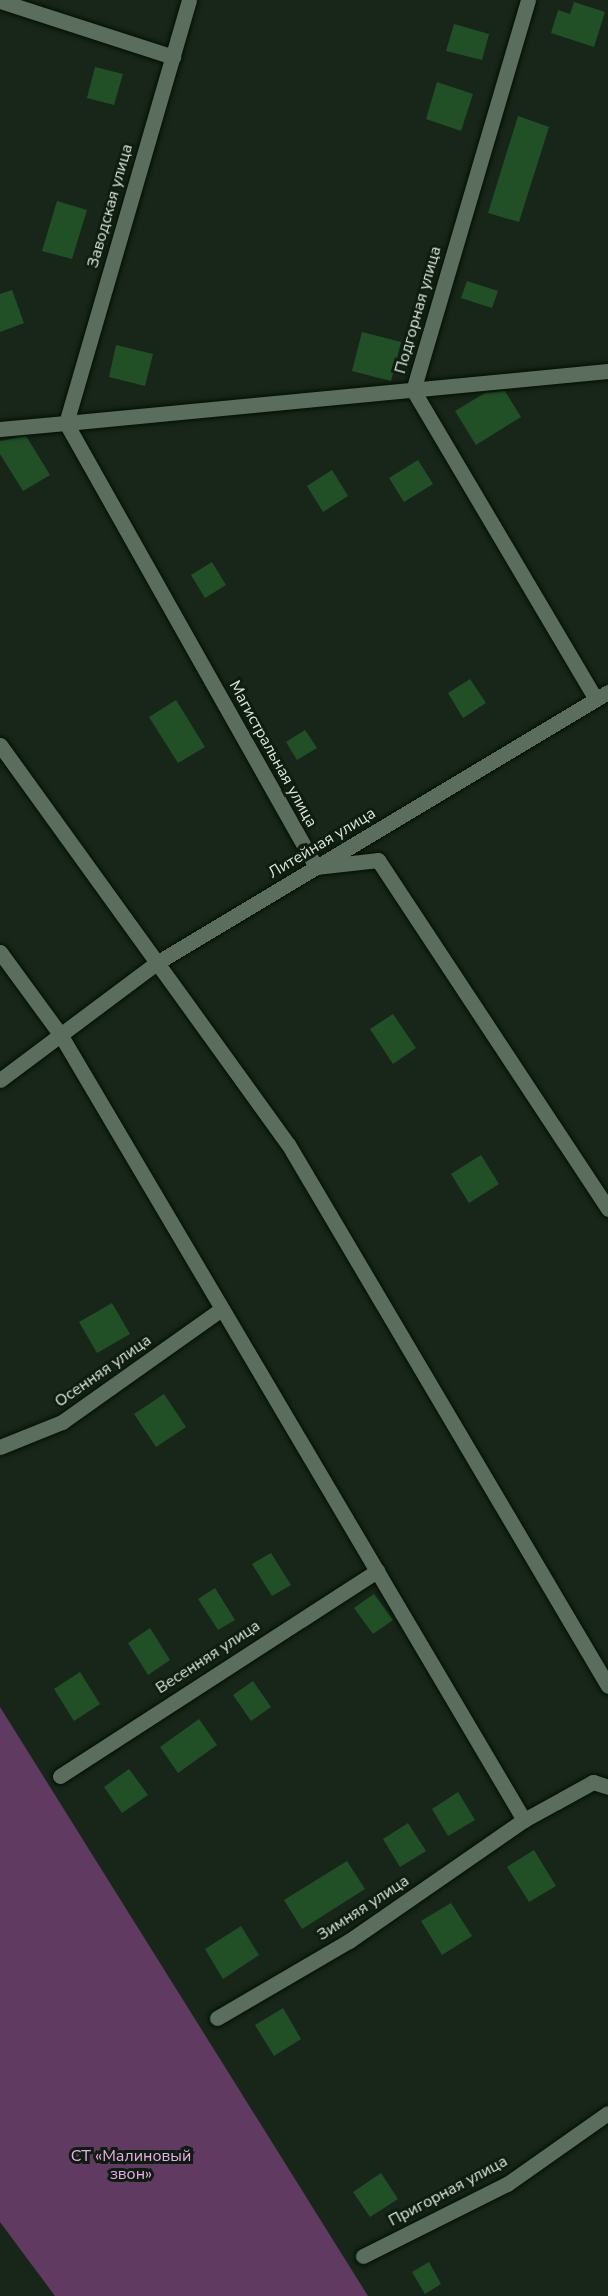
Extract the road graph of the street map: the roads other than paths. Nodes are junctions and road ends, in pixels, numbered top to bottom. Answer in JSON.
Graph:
{"nodes":[{"id":1,"x":189,"y":0,"type":"edge"},
{"id":2,"x":528,"y":0,"type":"edge"},
{"id":3,"x":0,"y":1,"type":"edge"},
{"id":4,"x":173,"y":57,"type":"junction"},
{"id":5,"x":608,"y":371,"type":"edge"},
{"id":6,"x":413,"y":390,"type":"junction"},
{"id":7,"x":66,"y":423,"type":"junction"},
{"id":8,"x":0,"y":429,"type":"edge"},
{"id":9,"x":602,"y":695,"type":"edge"},
{"id":10,"x":0,"y":745,"type":"edge"},
{"id":11,"x":316,"y":867,"type":"junction"},
{"id":12,"x":0,"y":952,"type":"edge"},
{"id":13,"x":158,"y":962,"type":"junction"},
{"id":14,"x":60,"y":1034,"type":"junction"},
{"id":15,"x":0,"y":1080,"type":"edge"},
{"id":16,"x":608,"y":1209,"type":"edge"},
{"id":17,"x":219,"y":1311,"type":"junction"},
{"id":18,"x":0,"y":1447,"type":"edge"},
{"id":19,"x":377,"y":1571,"type":"junction"},
{"id":20,"x":608,"y":1686,"type":"edge"},
{"id":21,"x":60,"y":1776,"type":"dead end"},
{"id":22,"x":608,"y":1787,"type":"edge"},
{"id":23,"x":524,"y":1820,"type":"junction"},
{"id":24,"x":217,"y":2018,"type":"dead end"},
{"id":25,"x":608,"y":2113,"type":"edge"},
{"id":26,"x":363,"y":2256,"type":"dead end"}],
"edges":[{"from":1,"to":4,"type":"street","name":"Заводская улица"},
{"from":2,"to":6,"type":"street","name":"Подгорная улица"},
{"from":3,"to":4,"type":"street"},
{"from":4,"to":7,"type":"street","name":"Заводская улица"},
{"from":5,"to":6,"type":"street"},
{"from":6,"to":7,"type":"street"},
{"from":6,"to":9,"type":"street","name":"Подгорная улица"},
{"from":7,"to":8,"type":"street"},
{"from":7,"to":11,"type":"street","name":"Магистральная улица"},
{"from":9,"to":11,"type":"street","name":"Литейная улица"},
{"from":10,"to":13,"type":"street"},
{"from":11,"to":13,"type":"street","name":"Литейная улица"},
{"from":11,"to":16,"type":"street"},
{"from":12,"to":14,"type":"street"},
{"from":13,"to":14,"type":"street","name":"Литейная улица"},
{"from":13,"to":20,"type":"street"},
{"from":14,"to":15,"type":"street","name":"Литейная улица"},
{"from":14,"to":17,"type":"street"},
{"from":17,"to":18,"type":"street","name":"Осенняя улица"},
{"from":17,"to":19,"type":"street"},
{"from":19,"to":21,"type":"street","name":"Весенняя улица"},
{"from":19,"to":23,"type":"street"},
{"from":22,"to":23,"type":"street","name":"Зимняя улица"},
{"from":23,"to":24,"type":"street","name":"Зимняя улица"},
{"from":25,"to":26,"type":"street","name":"Пригорная улица"}]}
